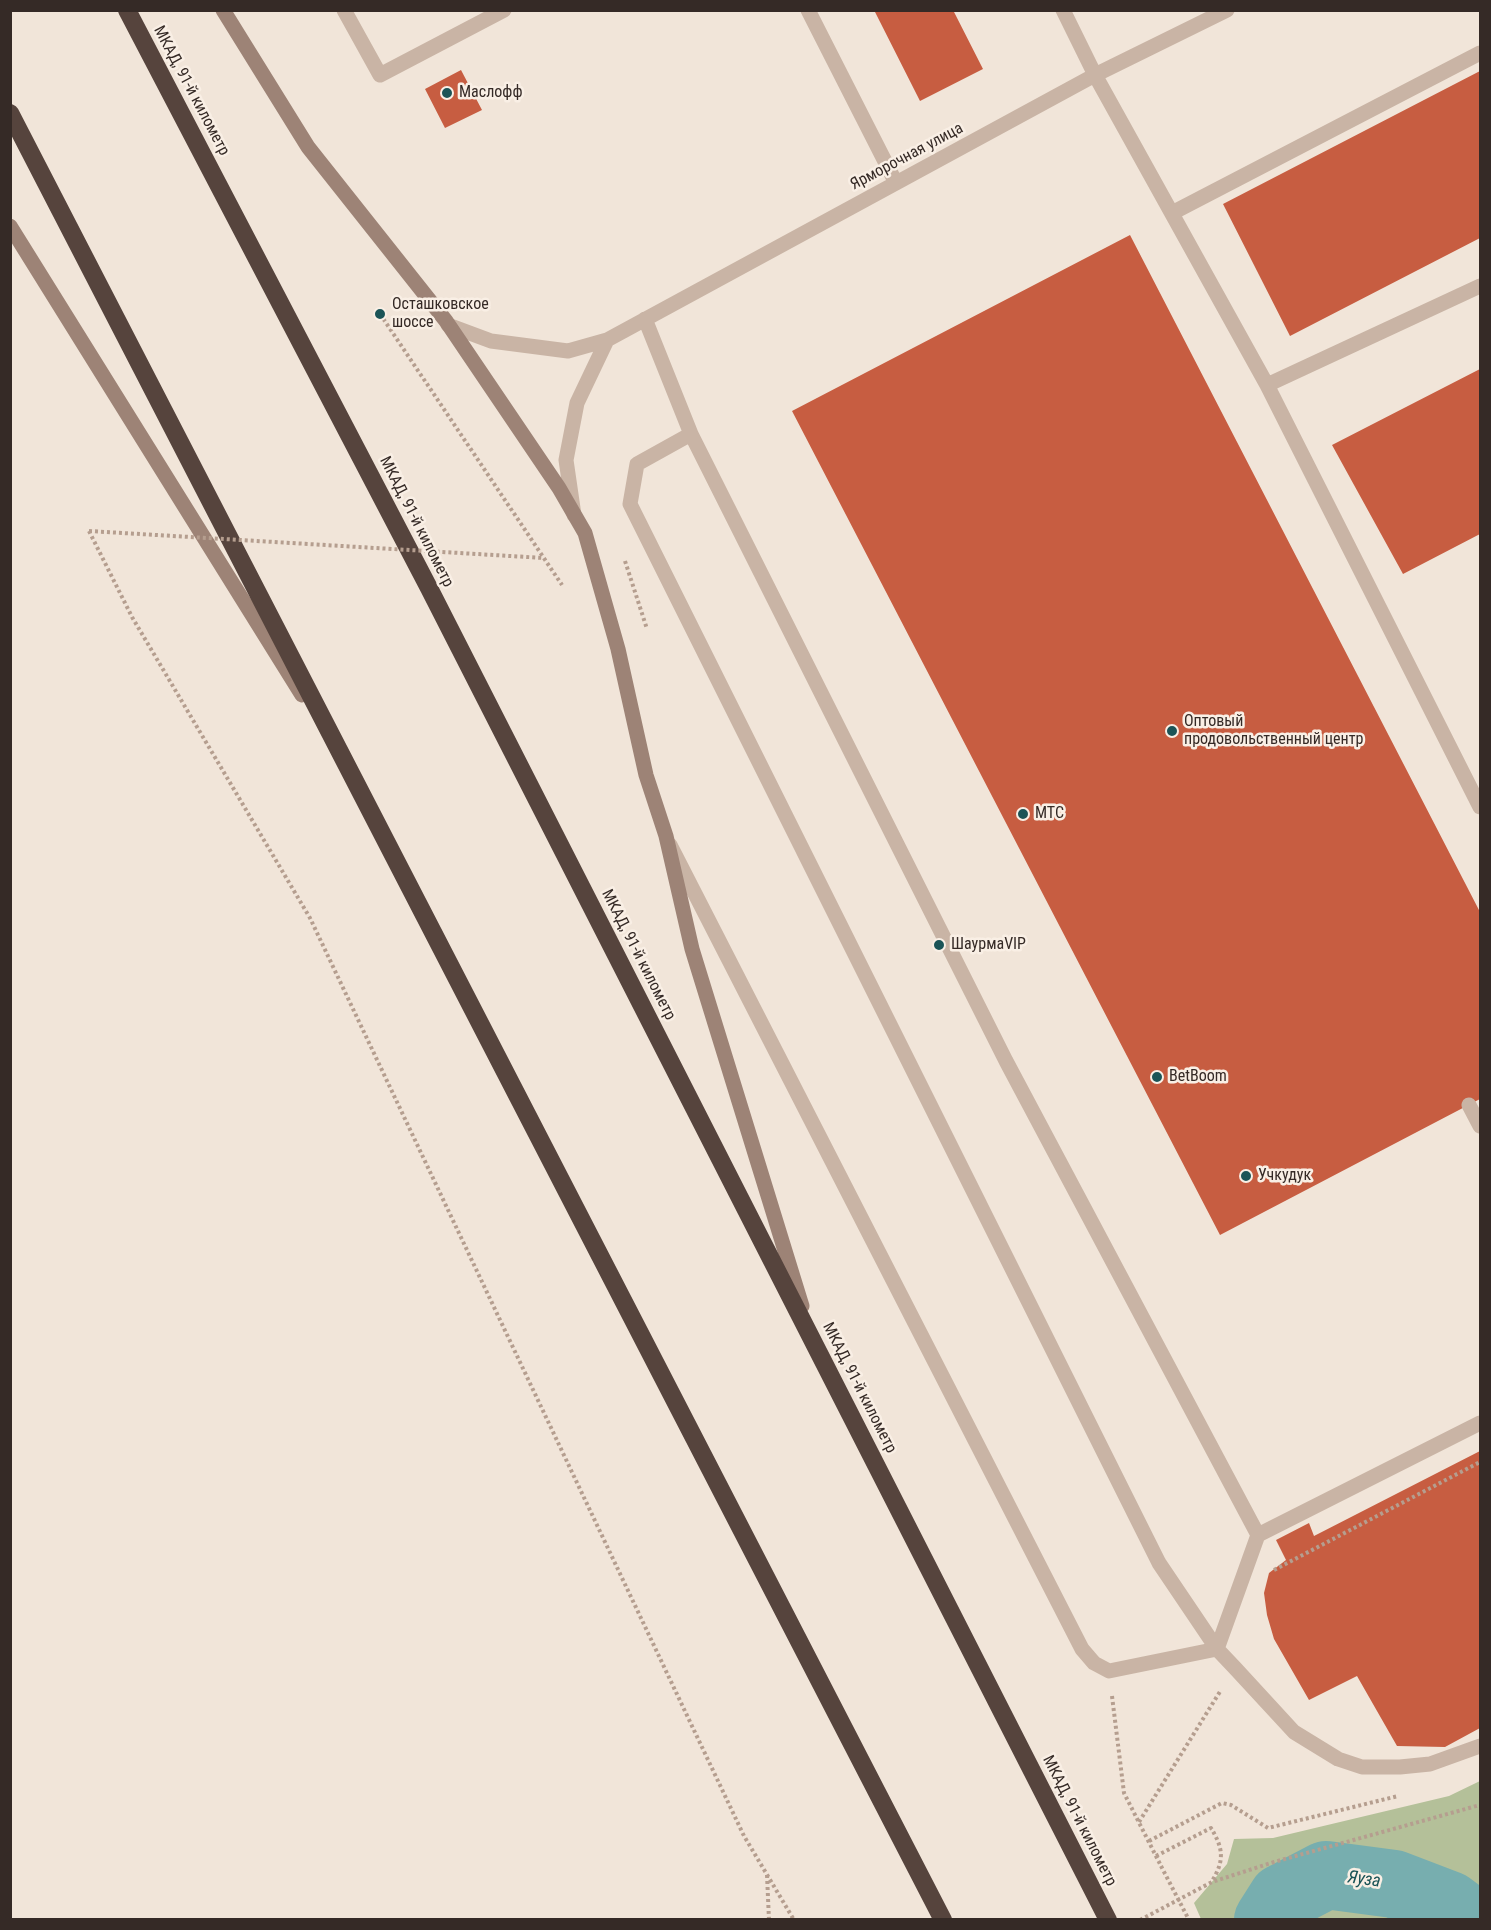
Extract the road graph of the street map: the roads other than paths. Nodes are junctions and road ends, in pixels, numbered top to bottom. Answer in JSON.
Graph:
{"nodes":[{"id":1,"x":127,"y":10,"type":"edge"},
{"id":2,"x":223,"y":10,"type":"edge"},
{"id":3,"x":344,"y":10,"type":"edge"},
{"id":4,"x":504,"y":10,"type":"edge"},
{"id":5,"x":808,"y":10,"type":"edge"},
{"id":6,"x":1063,"y":10,"type":"edge"},
{"id":7,"x":1227,"y":10,"type":"edge"},
{"id":8,"x":1480,"y":53,"type":"edge"},
{"id":9,"x":1095,"y":75,"type":"junction"},
{"id":10,"x":10,"y":113,"type":"edge"},
{"id":11,"x":896,"y":183,"type":"junction"},
{"id":12,"x":1172,"y":213,"type":"junction"},
{"id":13,"x":10,"y":226,"type":"edge"},
{"id":14,"x":1480,"y":286,"type":"edge"},
{"id":15,"x":645,"y":319,"type":"junction"},
{"id":16,"x":448,"y":325,"type":"junction"},
{"id":17,"x":607,"y":340,"type":"junction"},
{"id":18,"x":1267,"y":385,"type":"junction"},
{"id":19,"x":691,"y":434,"type":"junction"},
{"id":20,"x":574,"y":515,"type":"junction"},
{"id":21,"x":353,"y":777,"type":"junction"},
{"id":22,"x":1480,"y":807,"type":"edge"},
{"id":23,"x":666,"y":836,"type":"junction"},
{"id":24,"x":1469,"y":1105,"type":"dead end"},
{"id":25,"x":1480,"y":1126,"type":"edge"},
{"id":26,"x":811,"y":1338,"type":"junction"},
{"id":27,"x":1480,"y":1423,"type":"edge"},
{"id":28,"x":1258,"y":1535,"type":"junction"},
{"id":29,"x":1218,"y":1649,"type":"junction"},
{"id":30,"x":1480,"y":1746,"type":"edge"},
{"id":31,"x":943,"y":1920,"type":"edge"},
{"id":32,"x":1108,"y":1920,"type":"edge"}],
"edges":[{"from":1,"to":26,"type":"highway","name":"МКАД, 91-й километр"},
{"from":2,"to":16,"type":"main road"},
{"from":3,"to":4,"type":"lane"},
{"from":5,"to":11,"type":"lane"},
{"from":6,"to":9,"type":"lane"},
{"from":7,"to":9,"type":"lane","name":"Ярморочная улица"},
{"from":8,"to":12,"type":"lane"},
{"from":9,"to":11,"type":"lane","name":"Ярморочная улица"},
{"from":9,"to":12,"type":"lane"},
{"from":10,"to":21,"type":"highway"},
{"from":11,"to":15,"type":"lane","name":"Ярморочная улица"},
{"from":12,"to":18,"type":"lane"},
{"from":13,"to":21,"type":"main road"},
{"from":14,"to":18,"type":"lane"},
{"from":15,"to":17,"type":"lane","name":"Ярморочная улица"},
{"from":15,"to":19,"type":"lane"},
{"from":16,"to":17,"type":"lane","name":"Ярморочная улица"},
{"from":16,"to":20,"type":"main road"},
{"from":17,"to":20,"type":"lane"},
{"from":18,"to":22,"type":"lane"},
{"from":19,"to":28,"type":"lane"},
{"from":19,"to":29,"type":"lane"},
{"from":20,"to":23,"type":"main road"},
{"from":21,"to":31,"type":"highway"},
{"from":23,"to":26,"type":"main road"},
{"from":23,"to":29,"type":"lane"},
{"from":24,"to":25,"type":"lane"},
{"from":26,"to":32,"type":"highway","name":"МКАД, 91-й километр"},
{"from":27,"to":28,"type":"lane"},
{"from":28,"to":29,"type":"lane"},
{"from":29,"to":30,"type":"lane"}]}
